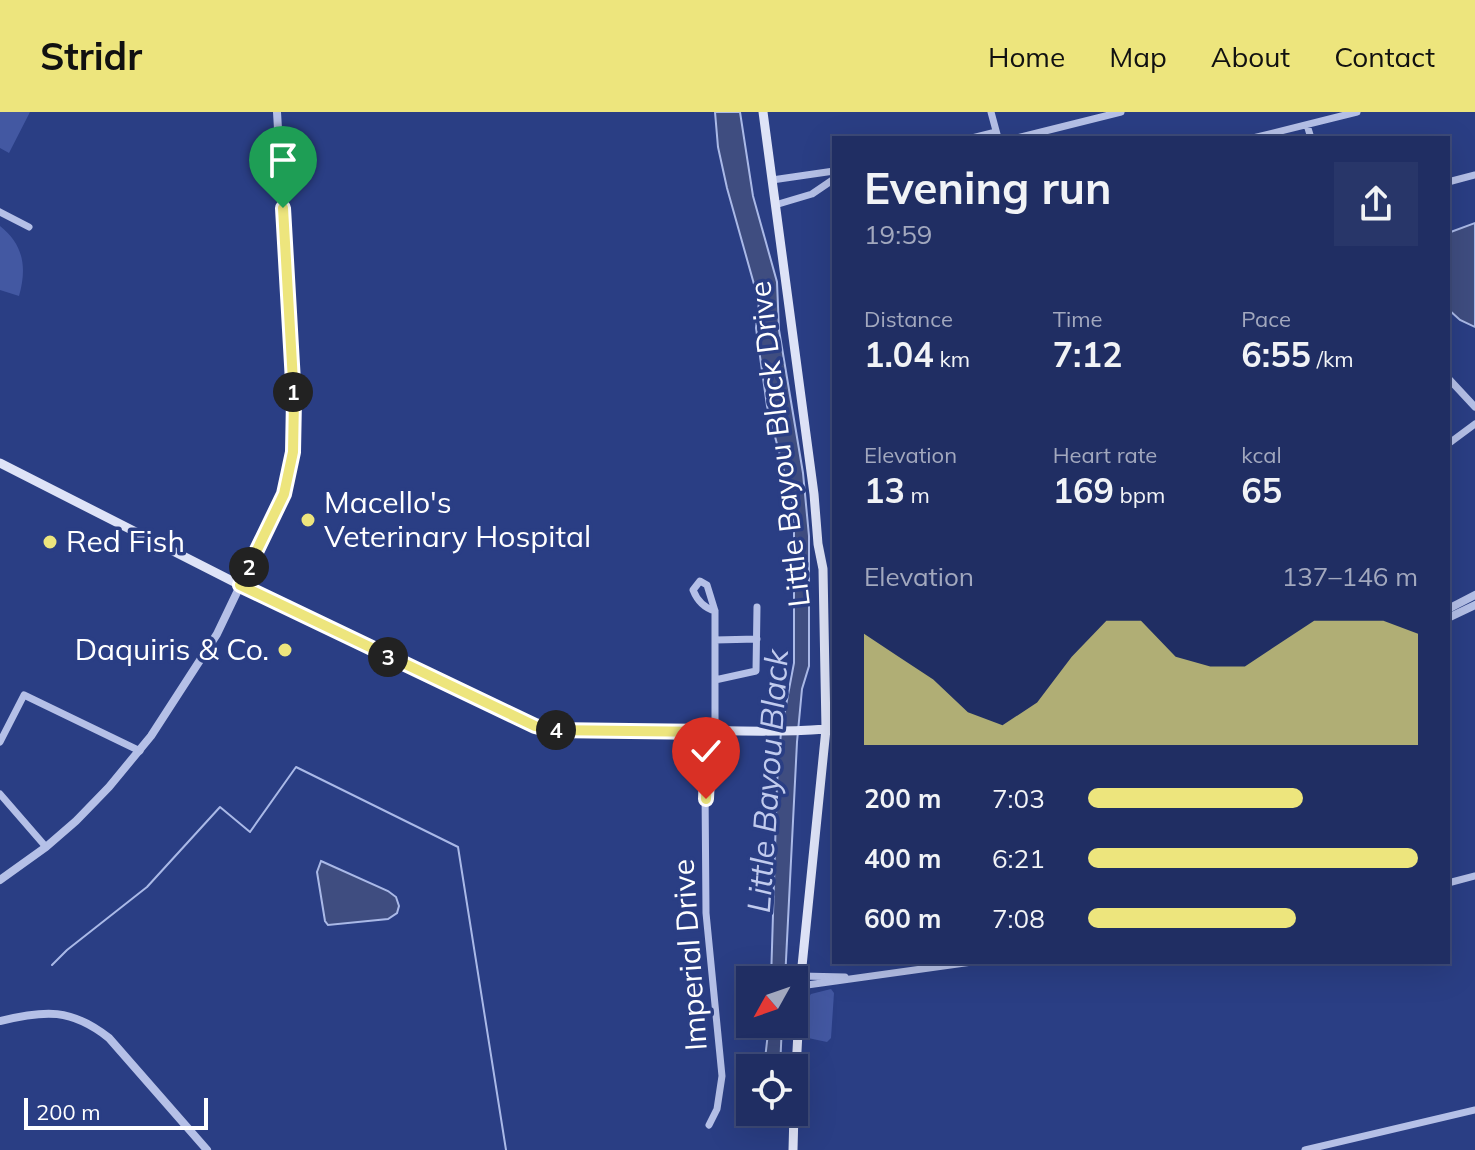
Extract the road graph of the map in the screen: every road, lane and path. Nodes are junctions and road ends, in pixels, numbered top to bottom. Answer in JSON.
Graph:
{"nodes":[{"id":1,"x":277,"y":112,"type":"edge"},
{"id":2,"x":763,"y":112,"type":"edge"},
{"id":3,"x":991,"y":112,"type":"edge"},
{"id":4,"x":1121,"y":112,"type":"edge"},
{"id":5,"x":1357,"y":112,"type":"edge"},
{"id":6,"x":1307,"y":125,"type":"junction"},
{"id":7,"x":997,"y":135,"type":"edge"},
{"id":8,"x":1025,"y":136,"type":"edge"},
{"id":9,"x":1261,"y":136,"type":"edge"},
{"id":10,"x":1310,"y":136,"type":"edge"},
{"id":11,"x":832,"y":171,"type":"edge"},
{"id":12,"x":1475,"y":175,"type":"edge"},
{"id":13,"x":772,"y":180,"type":"junction"},
{"id":14,"x":832,"y":180,"type":"edge"},
{"id":15,"x":1450,"y":181,"type":"edge"},
{"id":16,"x":775,"y":205,"type":"junction"},
{"id":17,"x":0,"y":212,"type":"edge"},
{"id":18,"x":29,"y":227,"type":"dead end"},
{"id":19,"x":1450,"y":380,"type":"edge"},
{"id":20,"x":1475,"y":407,"type":"edge"},
{"id":21,"x":1475,"y":424,"type":"edge"},
{"id":22,"x":1450,"y":443,"type":"edge"},
{"id":23,"x":0,"y":463,"type":"edge"},
{"id":24,"x":240,"y":585,"type":"junction"},
{"id":25,"x":1475,"y":595,"type":"edge"},
{"id":26,"x":1475,"y":605,"type":"edge"},
{"id":27,"x":757,"y":607,"type":"dead end"},
{"id":28,"x":1450,"y":608,"type":"edge"},
{"id":29,"x":715,"y":611,"type":"dead end"},
{"id":30,"x":1450,"y":617,"type":"edge"},
{"id":31,"x":757,"y":639,"type":"junction"},
{"id":32,"x":715,"y":640,"type":"junction"},
{"id":33,"x":715,"y":680,"type":"junction"},
{"id":34,"x":830,"y":728,"type":"edge"},
{"id":35,"x":712,"y":732,"type":"junction"},
{"id":36,"x":0,"y":742,"type":"edge"},
{"id":37,"x":140,"y":751,"type":"junction"},
{"id":38,"x":0,"y":794,"type":"edge"},
{"id":39,"x":46,"y":847,"type":"junction"},
{"id":40,"x":1475,"y":876,"type":"edge"},
{"id":41,"x":0,"y":880,"type":"edge"},
{"id":42,"x":1450,"y":882,"type":"edge"},
{"id":43,"x":957,"y":964,"type":"edge"},
{"id":44,"x":803,"y":966,"type":"edge"},
{"id":45,"x":808,"y":981,"type":"edge"},
{"id":46,"x":0,"y":1021,"type":"edge"},
{"id":47,"x":1475,"y":1110,"type":"edge"},
{"id":48,"x":709,"y":1125,"type":"dead end"},
{"id":49,"x":794,"y":1126,"type":"edge"},
{"id":50,"x":207,"y":1150,"type":"edge"},
{"id":51,"x":793,"y":1150,"type":"edge"},
{"id":52,"x":1305,"y":1150,"type":"edge"}],
"edges":[{"from":1,"to":24,"type":"street"},
{"from":2,"to":13,"type":"main road","name":"Little Bayou Black Drive"},
{"from":3,"to":7,"type":"street"},
{"from":4,"to":8,"type":"street"},
{"from":5,"to":6,"type":"street"},
{"from":6,"to":9,"type":"street"},
{"from":6,"to":10,"type":"street"},
{"from":11,"to":13,"type":"street"},
{"from":12,"to":15,"type":"street"},
{"from":13,"to":16,"type":"main road","name":"Little Bayou Black Drive"},
{"from":14,"to":16,"type":"street"},
{"from":16,"to":34,"type":"main road","name":"Little Bayou Black Drive"},
{"from":17,"to":18,"type":"street"},
{"from":19,"to":20,"type":"street"},
{"from":21,"to":22,"type":"street"},
{"from":23,"to":24,"type":"main road"},
{"from":24,"to":35,"type":"main road"},
{"from":24,"to":37,"type":"street"},
{"from":25,"to":28,"type":"street"},
{"from":26,"to":30,"type":"street"},
{"from":27,"to":31,"type":"street"},
{"from":29,"to":32,"type":"street","name":"Imperial Drive"},
{"from":31,"to":32,"type":"street"},
{"from":31,"to":33,"type":"street"},
{"from":32,"to":33,"type":"street","name":"Imperial Drive"},
{"from":33,"to":35,"type":"street","name":"Imperial Drive"},
{"from":34,"to":35,"type":"main road"},
{"from":34,"to":44,"type":"main road","name":"Little Bayou Black Drive"},
{"from":35,"to":48,"type":"street","name":"Imperial Drive"},
{"from":36,"to":37,"type":"street"},
{"from":37,"to":39,"type":"street"},
{"from":38,"to":39,"type":"street"},
{"from":39,"to":41,"type":"street"},
{"from":40,"to":42,"type":"street"},
{"from":43,"to":45,"type":"street"},
{"from":46,"to":50,"type":"street"},
{"from":47,"to":52,"type":"street"},
{"from":49,"to":51,"type":"main road","name":"Little Bayou Black Drive"}]}
